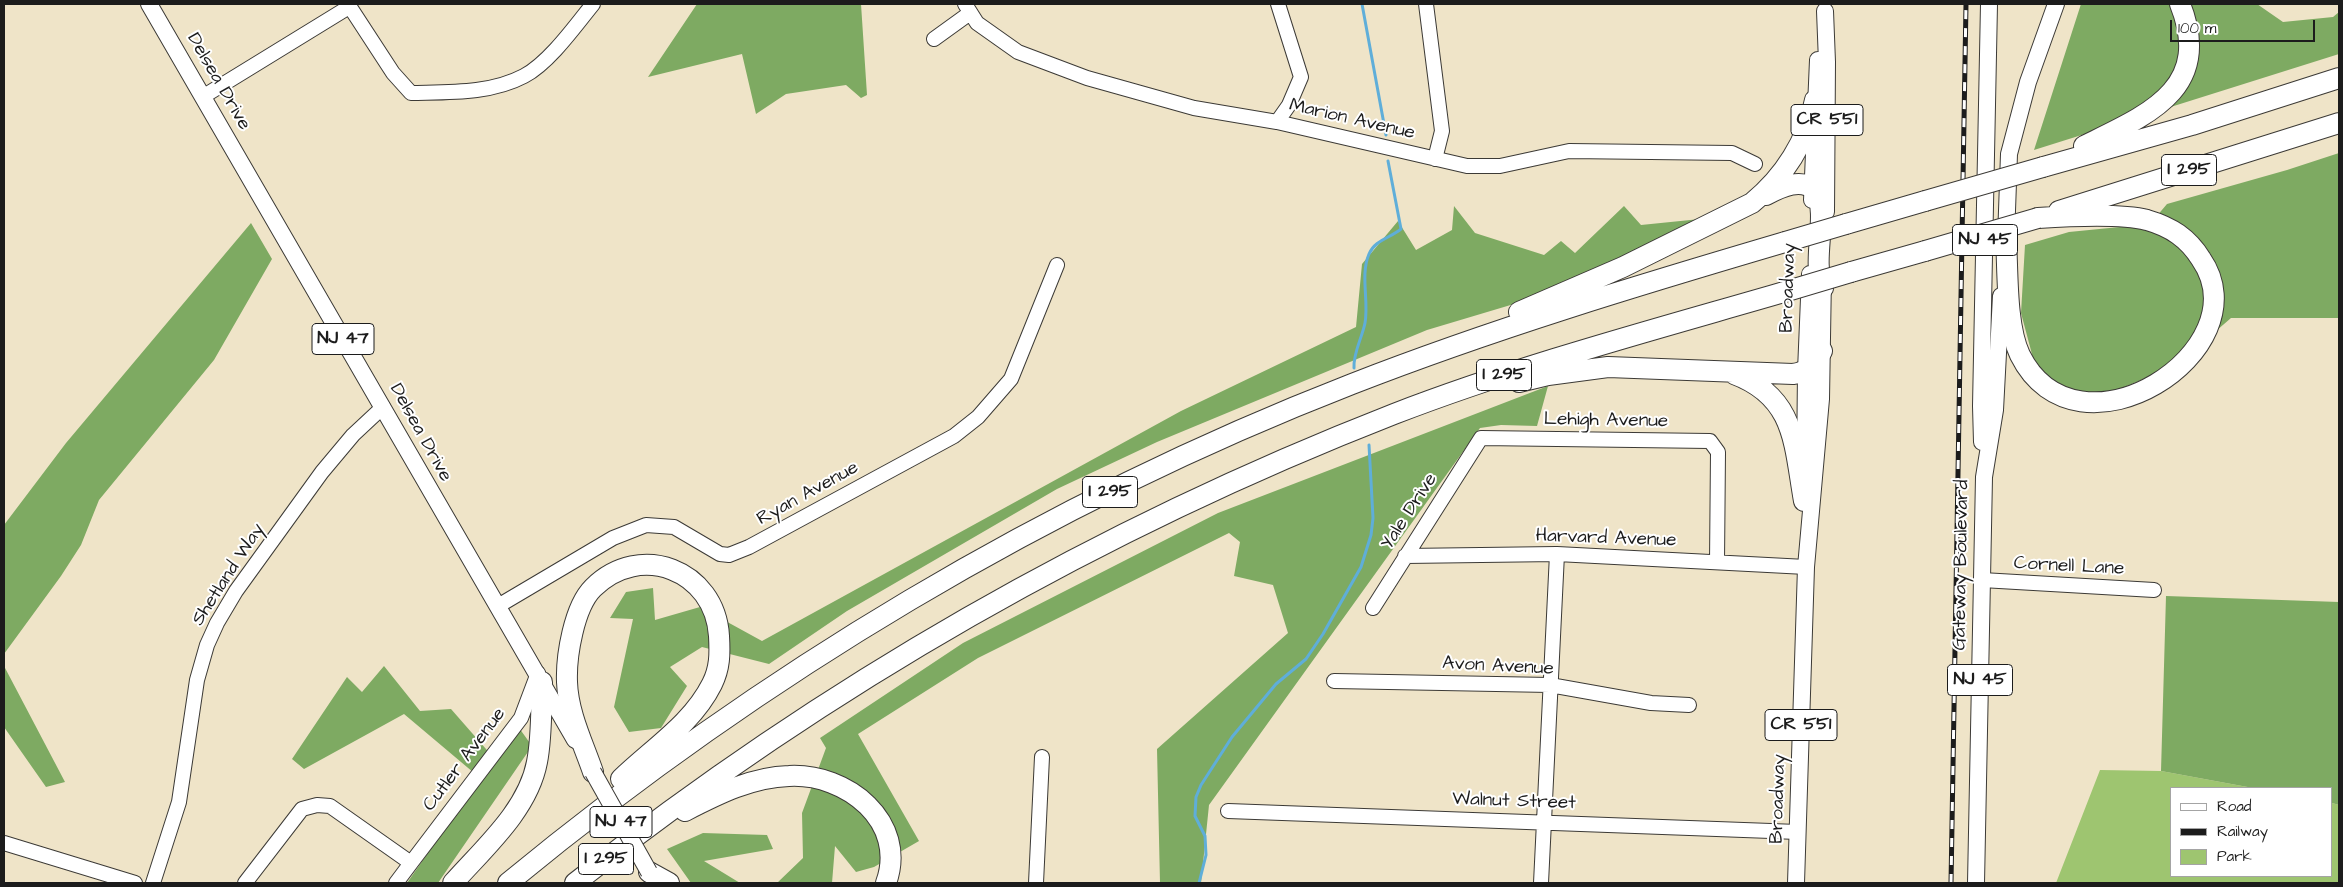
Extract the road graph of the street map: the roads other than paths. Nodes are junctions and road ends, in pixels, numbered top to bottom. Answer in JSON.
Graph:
{"nodes":[{"id":1,"x":150,"y":4,"type":"edge"},
{"id":2,"x":593,"y":4,"type":"edge"},
{"id":3,"x":1278,"y":4,"type":"edge"},
{"id":4,"x":1426,"y":4,"type":"edge"},
{"id":5,"x":1989,"y":4,"type":"edge"},
{"id":6,"x":2056,"y":4,"type":"edge"},
{"id":7,"x":2180,"y":4,"type":"edge"},
{"id":8,"x":348,"y":5,"type":"edge"},
{"id":9,"x":1825,"y":7,"type":"edge"},
{"id":10,"x":967,"y":9,"type":"edge"},
{"id":11,"x":934,"y":39,"type":"dead end"},
{"id":12,"x":2339,"y":78,"type":"edge"},
{"id":13,"x":204,"y":96,"type":"junction"},
{"id":14,"x":1815,"y":100,"type":"junction"},
{"id":15,"x":1276,"y":122,"type":"junction"},
{"id":16,"x":2339,"y":123,"type":"edge"},
{"id":17,"x":1435,"y":159,"type":"junction"},
{"id":18,"x":1755,"y":164,"type":"dead end"},
{"id":19,"x":2043,"y":167,"type":"junction"},
{"id":20,"x":1813,"y":188,"type":"junction"},
{"id":21,"x":1752,"y":203,"type":"junction"},
{"id":22,"x":2038,"y":218,"type":"junction"},
{"id":23,"x":2006,"y":239,"type":"junction"},
{"id":24,"x":1057,"y":265,"type":"dead end"},
{"id":25,"x":1823,"y":288,"type":"junction"},
{"id":26,"x":1822,"y":351,"type":"junction"},
{"id":27,"x":1720,"y":370,"type":"junction"},
{"id":28,"x":1806,"y":371,"type":"junction"},
{"id":29,"x":1352,"y":384,"type":"junction"},
{"id":30,"x":383,"y":407,"type":"junction"},
{"id":31,"x":1396,"y":413,"type":"junction"},
{"id":32,"x":1480,"y":438,"type":"joint"},
{"id":33,"x":1984,"y":476,"type":"junction"},
{"id":34,"x":1804,"y":501,"type":"junction"},
{"id":35,"x":1556,"y":554,"type":"junction"},
{"id":36,"x":1405,"y":556,"type":"junction"},
{"id":37,"x":1717,"y":562,"type":"junction"},
{"id":38,"x":1806,"y":567,"type":"junction"},
{"id":39,"x":1982,"y":580,"type":"junction"},
{"id":40,"x":2154,"y":590,"type":"dead end"},
{"id":41,"x":498,"y":606,"type":"junction"},
{"id":42,"x":1373,"y":608,"type":"dead end"},
{"id":43,"x":540,"y":678,"type":"junction"},
{"id":44,"x":1334,"y":680,"type":"dead end"},
{"id":45,"x":1550,"y":685,"type":"junction"},
{"id":46,"x":1689,"y":705,"type":"dead end"},
{"id":47,"x":1042,"y":757,"type":"dead end"},
{"id":48,"x":593,"y":772,"type":"junction"},
{"id":49,"x":1228,"y":811,"type":"dead end"},
{"id":50,"x":584,"y":821,"type":"junction"},
{"id":51,"x":1543,"y":821,"type":"junction"},
{"id":52,"x":1798,"y":832,"type":"junction"},
{"id":53,"x":636,"y":835,"type":"junction"},
{"id":54,"x":4,"y":843,"type":"edge"},
{"id":55,"x":411,"y":864,"type":"junction"},
{"id":56,"x":652,"y":878,"type":"edge"},
{"id":57,"x":135,"y":883,"type":"edge"},
{"id":58,"x":153,"y":883,"type":"edge"},
{"id":59,"x":245,"y":883,"type":"edge"},
{"id":60,"x":396,"y":883,"type":"edge"},
{"id":61,"x":453,"y":883,"type":"edge"},
{"id":62,"x":508,"y":883,"type":"edge"},
{"id":63,"x":575,"y":883,"type":"edge"},
{"id":64,"x":669,"y":883,"type":"edge"},
{"id":65,"x":886,"y":883,"type":"edge"},
{"id":66,"x":1036,"y":883,"type":"edge"},
{"id":67,"x":1541,"y":883,"type":"edge"},
{"id":68,"x":1796,"y":883,"type":"edge"},
{"id":69,"x":1976,"y":883,"type":"edge"}],
"edges":[{"from":1,"to":13,"type":"main road","name":"Delsea Drive","number":"NJ 47"},
{"from":2,"to":8,"type":"street"},
{"from":3,"to":15,"type":"street"},
{"from":4,"to":17,"type":"street"},
{"from":5,"to":33,"type":"main road","number":"NJ 45"},
{"from":6,"to":23,"type":"main road","number":"NJ 45"},
{"from":7,"to":19,"type":"highway"},
{"from":8,"to":13,"type":"street"},
{"from":9,"to":14,"type":"main road","name":"Broadway","number":"CR 551"},
{"from":9,"to":25,"type":"main road","name":"Broadway","number":"CR 551"},
{"from":10,"to":11,"type":"street"},
{"from":10,"to":15,"type":"street","name":"Marion Avenue"},
{"from":12,"to":19,"type":"highway","number":"I 295"},
{"from":13,"to":30,"type":"main road","name":"Delsea Drive","number":"NJ 47"},
{"from":14,"to":20,"type":"main road","name":"Broadway","number":"CR 551"},
{"from":14,"to":21,"type":"highway"},
{"from":15,"to":17,"type":"street","name":"Marion Avenue"},
{"from":16,"to":22,"type":"highway","number":"I 295"},
{"from":17,"to":18,"type":"street","name":"Marion Avenue"},
{"from":19,"to":29,"type":"highway","number":"I 295","bridge":true},
{"from":20,"to":21,"type":"highway"},
{"from":20,"to":25,"type":"highway"},
{"from":20,"to":28,"type":"main road","name":"Broadway","number":"CR 551"},
{"from":21,"to":29,"type":"highway"},
{"from":22,"to":23,"type":"highway"},
{"from":22,"to":31,"type":"highway","number":"I 295","bridge":true},
{"from":23,"to":33,"type":"main road","name":"Gateway Boulevard","number":"NJ 45"},
{"from":24,"to":41,"type":"street","name":"Ryan Avenue"},
{"from":25,"to":26,"type":"main road","name":"Broadway","number":"CR 551"},
{"from":26,"to":28,"type":"highway"},
{"from":26,"to":38,"type":"main road","name":"Broadway","number":"CR 551"},
{"from":27,"to":28,"type":"highway"},
{"from":27,"to":31,"type":"highway"},
{"from":27,"to":34,"type":"highway"},
{"from":28,"to":34,"type":"main road","name":"Broadway","number":"CR 551"},
{"from":29,"to":50,"type":"highway","number":"I 295"},
{"from":30,"to":41,"type":"main road","name":"Delsea Drive","number":"NJ 47"},
{"from":30,"to":58,"type":"street","name":"Shetland Way"},
{"from":31,"to":53,"type":"highway","number":"I 295"},
{"from":32,"to":36,"type":"street","name":"Yale Drive"},
{"from":32,"to":37,"type":"street","name":"Lehigh Avenue"},
{"from":33,"to":39,"type":"main road","name":"Gateway Boulevard","number":"NJ 45"},
{"from":34,"to":38,"type":"main road","name":"Broadway","number":"CR 551"},
{"from":35,"to":36,"type":"street","name":"Harvard Avenue"},
{"from":35,"to":37,"type":"street","name":"Harvard Avenue"},
{"from":35,"to":45,"type":"street"},
{"from":36,"to":42,"type":"street","name":"Yale Drive"},
{"from":37,"to":38,"type":"street","name":"Harvard Avenue"},
{"from":38,"to":52,"type":"main road","name":"Broadway","number":"CR 551"},
{"from":39,"to":40,"type":"street","name":"Cornell Lane"},
{"from":39,"to":69,"type":"main road","name":"Gateway Boulevard","number":"NJ 45"},
{"from":41,"to":43,"type":"main road","name":"Delsea Drive","number":"NJ 47"},
{"from":43,"to":48,"type":"main road","name":"Delsea Drive","number":"NJ 47"},
{"from":43,"to":55,"type":"street","name":"Cutler Avenue"},
{"from":43,"to":61,"type":"highway"},
{"from":44,"to":45,"type":"street","name":"Avon Avenue"},
{"from":45,"to":46,"type":"street","name":"Avon Avenue"},
{"from":45,"to":51,"type":"street"},
{"from":47,"to":66,"type":"street"},
{"from":48,"to":50,"type":"highway"},
{"from":48,"to":56,"type":"main road","name":"Delsea Drive","number":"NJ 47","bridge":true},
{"from":49,"to":51,"type":"street","name":"Walnut Street"},
{"from":50,"to":62,"type":"highway","number":"I 295"},
{"from":51,"to":52,"type":"street","name":"Walnut Street"},
{"from":51,"to":67,"type":"street"},
{"from":52,"to":68,"type":"main road","name":"Broadway","number":"CR 551"},
{"from":53,"to":63,"type":"highway","number":"I 295"},
{"from":53,"to":65,"type":"highway"},
{"from":54,"to":57,"type":"street"},
{"from":55,"to":59,"type":"street"},
{"from":55,"to":60,"type":"street","name":"Cutler Avenue"},
{"from":56,"to":64,"type":"highway"}]}
